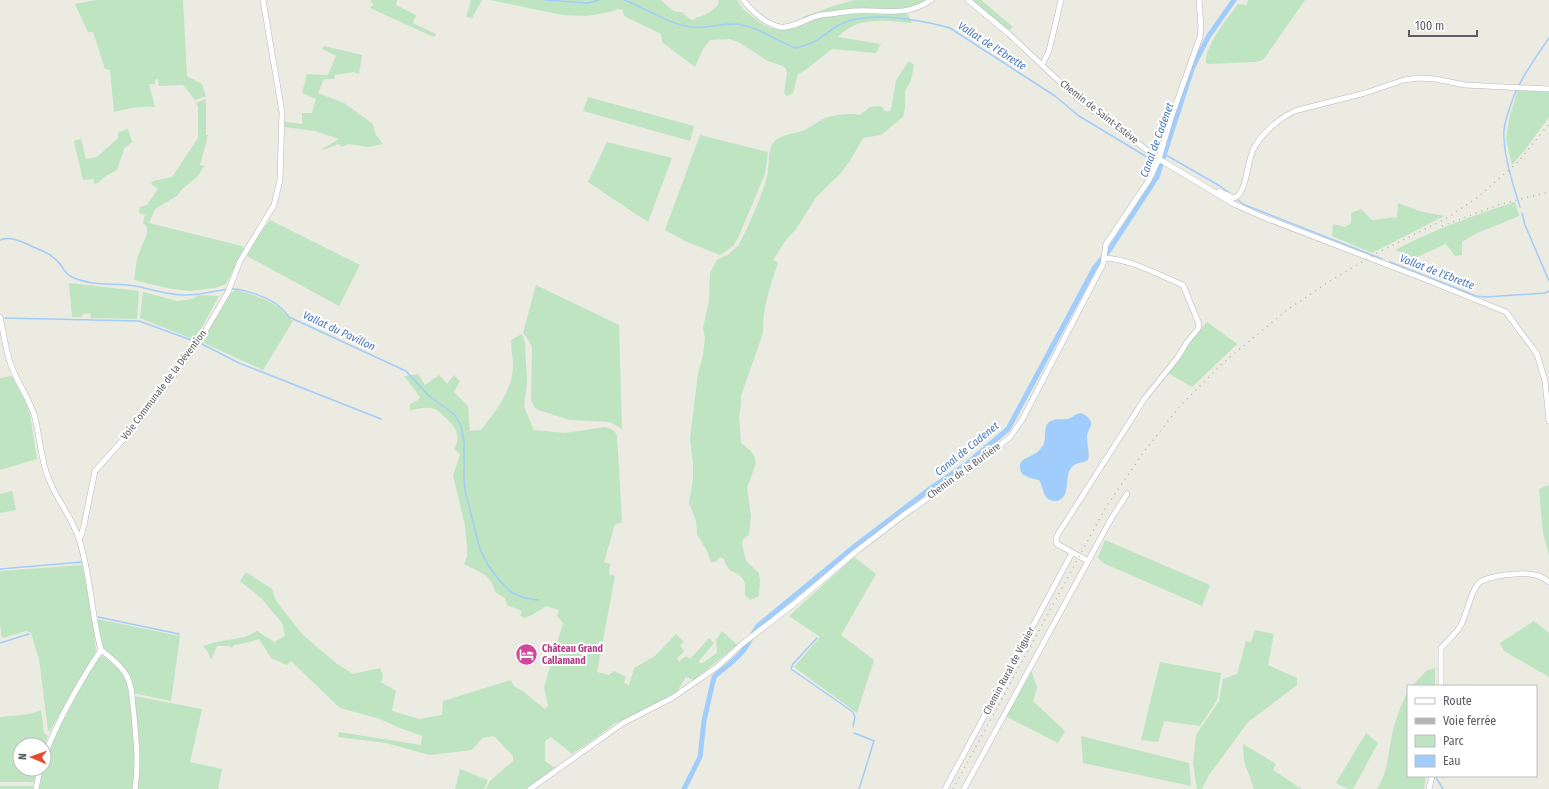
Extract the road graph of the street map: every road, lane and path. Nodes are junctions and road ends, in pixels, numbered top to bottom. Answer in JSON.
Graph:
{"nodes":[{"id":1,"x":264,"y":0,"type":"edge"},
{"id":2,"x":743,"y":0,"type":"edge"},
{"id":3,"x":931,"y":0,"type":"edge"},
{"id":4,"x":968,"y":0,"type":"edge"},
{"id":5,"x":1062,"y":0,"type":"edge"},
{"id":6,"x":1199,"y":0,"type":"edge"},
{"id":7,"x":1042,"y":65,"type":"junction"},
{"id":8,"x":1549,"y":90,"type":"edge"},
{"id":9,"x":1162,"y":160,"type":"junction"},
{"id":10,"x":1205,"y":186,"type":"junction"},
{"id":11,"x":1105,"y":257,"type":"junction"},
{"id":12,"x":0,"y":317,"type":"edge"},
{"id":13,"x":1549,"y":421,"type":"edge"},
{"id":14,"x":1127,"y":494,"type":"dead end"},
{"id":15,"x":79,"y":538,"type":"junction"},
{"id":16,"x":1072,"y":553,"type":"junction"},
{"id":17,"x":1088,"y":561,"type":"junction"},
{"id":18,"x":1549,"y":582,"type":"edge"},
{"id":19,"x":101,"y":650,"type":"junction"},
{"id":20,"x":1441,"y":685,"type":"edge"},
{"id":21,"x":52,"y":737,"type":"edge"},
{"id":22,"x":38,"y":777,"type":"edge"},
{"id":23,"x":1432,"y":777,"type":"edge"},
{"id":24,"x":36,"y":789,"type":"edge"},
{"id":25,"x":135,"y":789,"type":"edge"},
{"id":26,"x":530,"y":789,"type":"edge"},
{"id":27,"x":945,"y":789,"type":"edge"},
{"id":28,"x":964,"y":789,"type":"edge"},
{"id":29,"x":1429,"y":789,"type":"edge"}],
"edges":[{"from":1,"to":15,"type":"street","name":"Voie Communale de la Dévention"},
{"from":2,"to":3,"type":"street"},
{"from":4,"to":7,"type":"street","name":"Chemin de Saint-Estève"},
{"from":5,"to":7,"type":"street"},
{"from":6,"to":9,"type":"street","name":"Chemin de la Burlière"},
{"from":7,"to":9,"type":"street","name":"Chemin de Saint-Estève"},
{"from":8,"to":10,"type":"street"},
{"from":9,"to":10,"type":"street","name":"Chemin de Saint-Estève"},
{"from":9,"to":11,"type":"street","name":"Chemin de la Burlière"},
{"from":10,"to":13,"type":"street"},
{"from":11,"to":16,"type":"street"},
{"from":11,"to":26,"type":"street","name":"Chemin de la Burlière"},
{"from":12,"to":15,"type":"street"},
{"from":14,"to":17,"type":"street"},
{"from":15,"to":19,"type":"street"},
{"from":16,"to":17,"type":"street"},
{"from":16,"to":27,"type":"street","name":"Chemin Rural de Viguier"},
{"from":17,"to":28,"type":"street"},
{"from":18,"to":20,"type":"street"},
{"from":19,"to":21,"type":"street"},
{"from":19,"to":25,"type":"street"},
{"from":22,"to":24,"type":"street"},
{"from":23,"to":29,"type":"street"}]}
